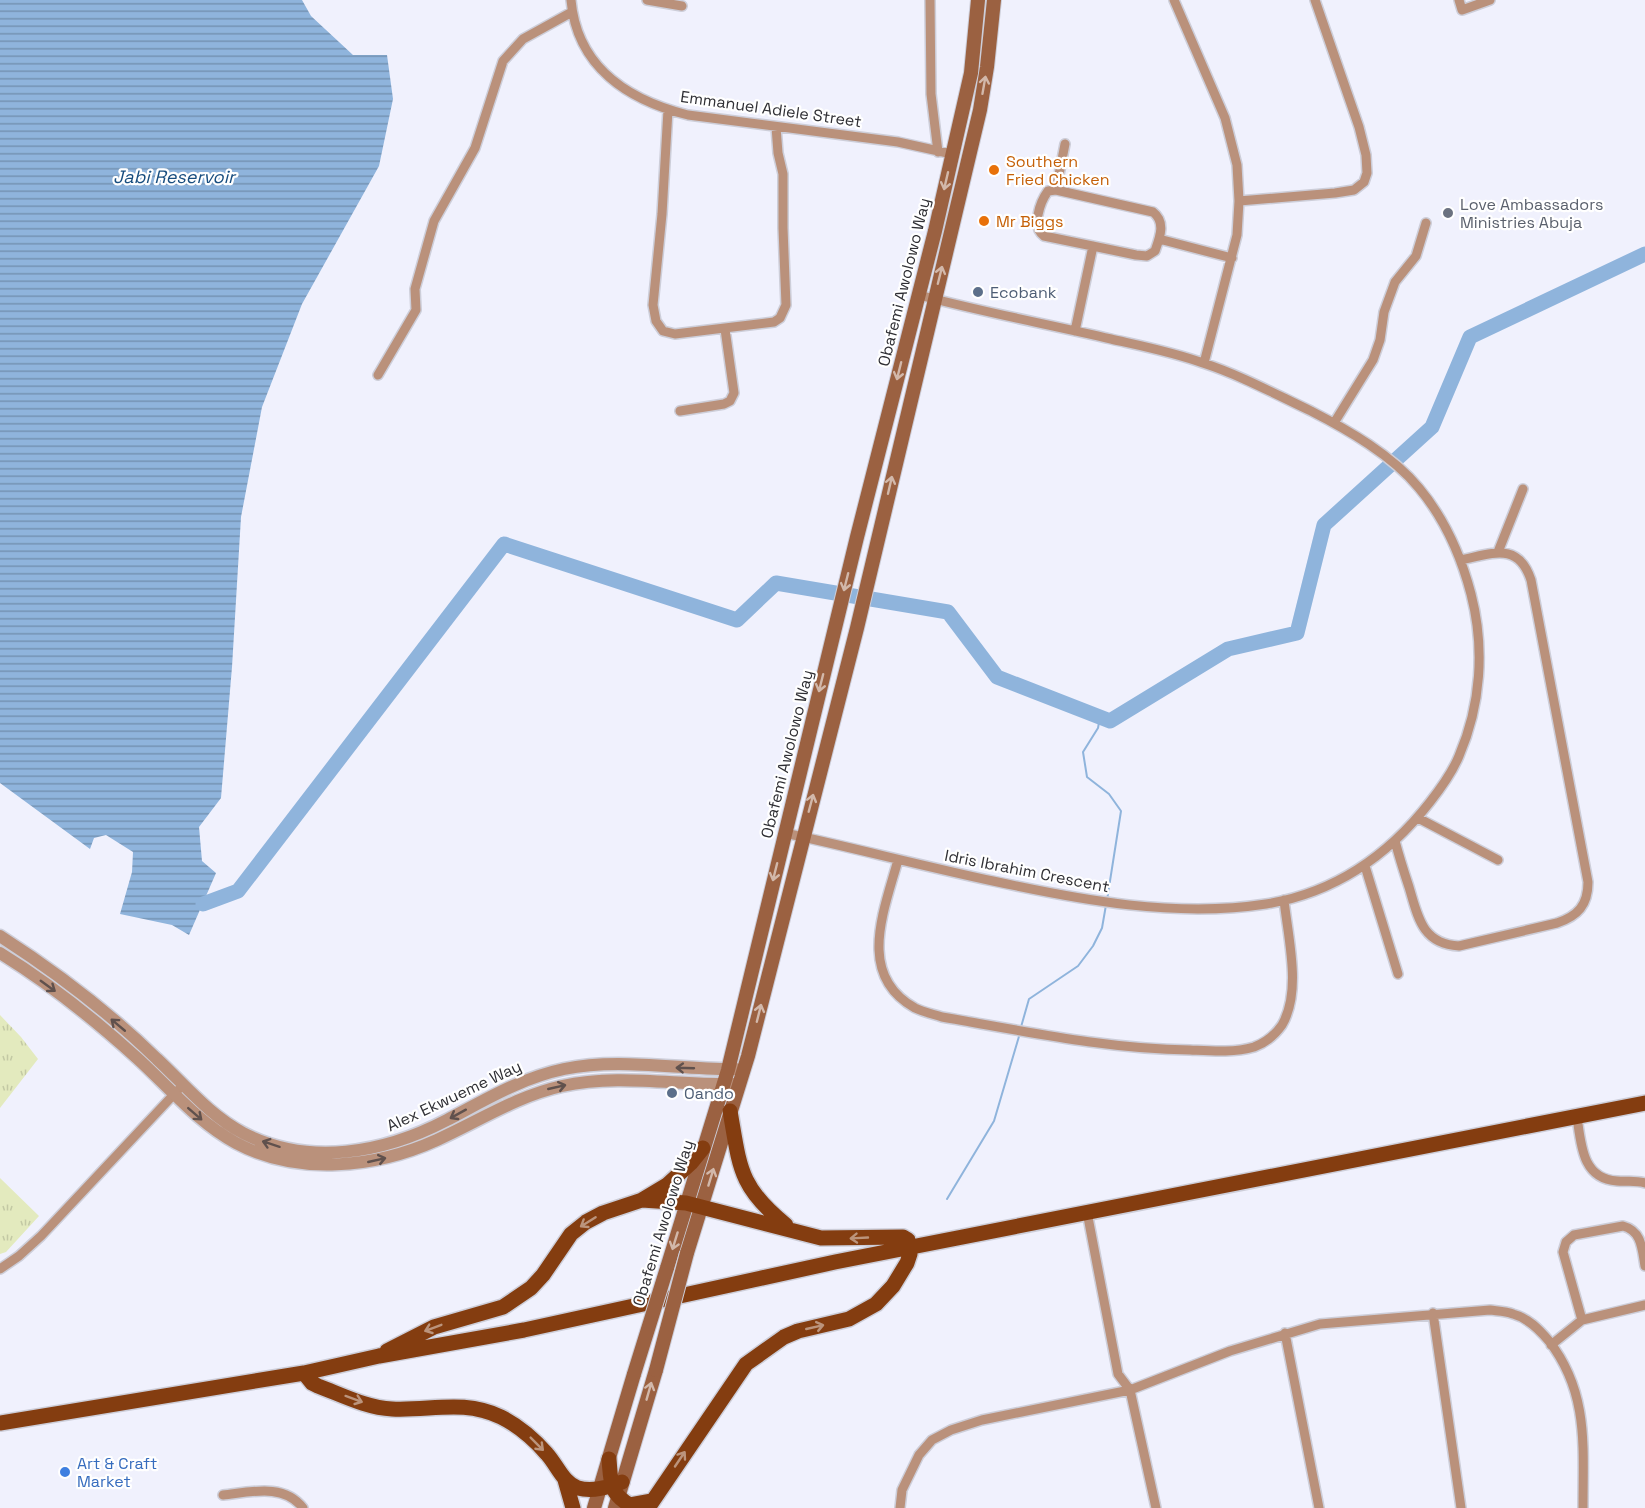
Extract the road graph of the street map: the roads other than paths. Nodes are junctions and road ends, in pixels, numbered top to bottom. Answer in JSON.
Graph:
{"nodes":[{"id":1,"x":571,"y":0,"type":"edge"},
{"id":2,"x":647,"y":0,"type":"edge"},
{"id":3,"x":930,"y":0,"type":"edge"},
{"id":4,"x":978,"y":0,"type":"edge"},
{"id":5,"x":994,"y":0,"type":"edge"},
{"id":6,"x":1174,"y":0,"type":"edge"},
{"id":7,"x":1315,"y":0,"type":"edge"},
{"id":8,"x":1459,"y":0,"type":"edge"},
{"id":9,"x":1490,"y":0,"type":"edge"},
{"id":10,"x":682,"y":6,"type":"dead end"},
{"id":11,"x":572,"y":12,"type":"junction"},
{"id":12,"x":668,"y":110,"type":"junction"},
{"id":13,"x":776,"y":127,"type":"junction"},
{"id":14,"x":1065,"y":144,"type":"dead end"},
{"id":15,"x":938,"y":152,"type":"junction"},
{"id":16,"x":952,"y":154,"type":"junction"},
{"id":17,"x":1056,"y":190,"type":"junction"},
{"id":18,"x":1239,"y":201,"type":"junction"},
{"id":19,"x":1426,"y":223,"type":"dead end"},
{"id":20,"x":1159,"y":239,"type":"junction"},
{"id":21,"x":1093,"y":246,"type":"junction"},
{"id":22,"x":1232,"y":258,"type":"junction"},
{"id":23,"x":919,"y":295,"type":"junction"},
{"id":24,"x":934,"y":299,"type":"junction"},
{"id":25,"x":725,"y":329,"type":"junction"},
{"id":26,"x":1075,"y":331,"type":"junction"},
{"id":27,"x":1204,"y":363,"type":"junction"},
{"id":28,"x":378,"y":375,"type":"dead end"},
{"id":29,"x":680,"y":411,"type":"dead end"},
{"id":30,"x":1334,"y":423,"type":"junction"},
{"id":31,"x":1523,"y":489,"type":"dead end"},
{"id":32,"x":1498,"y":552,"type":"junction"},
{"id":33,"x":1460,"y":560,"type":"junction"},
{"id":34,"x":1418,"y":818,"type":"junction"},
{"id":35,"x":785,"y":833,"type":"junction"},
{"id":36,"x":802,"y":837,"type":"junction"},
{"id":37,"x":1395,"y":841,"type":"junction"},
{"id":38,"x":898,"y":860,"type":"junction"},
{"id":39,"x":1498,"y":860,"type":"dead end"},
{"id":40,"x":1365,"y":866,"type":"junction"},
{"id":41,"x":1284,"y":900,"type":"junction"},
{"id":42,"x":0,"y":936,"type":"edge"},
{"id":43,"x":0,"y":953,"type":"edge"},
{"id":44,"x":1398,"y":974,"type":"dead end"},
{"id":45,"x":743,"y":1069,"type":"junction"},
{"id":46,"x":728,"y":1070,"type":"junction"},
{"id":47,"x":738,"y":1084,"type":"junction"},
{"id":48,"x":723,"y":1085,"type":"junction"},
{"id":49,"x":179,"y":1090,"type":"junction"},
{"id":50,"x":1645,"y":1103,"type":"edge"},
{"id":51,"x":730,"y":1111,"type":"junction"},
{"id":52,"x":1577,"y":1117,"type":"junction"},
{"id":53,"x":704,"y":1148,"type":"junction"},
{"id":54,"x":1645,"y":1183,"type":"edge"},
{"id":55,"x":642,"y":1200,"type":"junction"},
{"id":56,"x":686,"y":1203,"type":"junction"},
{"id":57,"x":702,"y":1207,"type":"junction"},
{"id":58,"x":1087,"y":1212,"type":"junction"},
{"id":59,"x":792,"y":1231,"type":"junction"},
{"id":60,"x":910,"y":1248,"type":"junction"},
{"id":61,"x":1645,"y":1266,"type":"edge"},
{"id":62,"x":0,"y":1269,"type":"edge"},
{"id":63,"x":1645,"y":1305,"type":"edge"},
{"id":64,"x":1433,"y":1313,"type":"junction"},
{"id":65,"x":1582,"y":1320,"type":"junction"},
{"id":66,"x":1285,"y":1334,"type":"junction"},
{"id":67,"x":1551,"y":1345,"type":"junction"},
{"id":68,"x":379,"y":1356,"type":"junction"},
{"id":69,"x":304,"y":1372,"type":"junction"},
{"id":70,"x":1130,"y":1390,"type":"junction"},
{"id":71,"x":0,"y":1423,"type":"edge"},
{"id":72,"x":609,"y":1459,"type":"joint"},
{"id":73,"x":566,"y":1480,"type":"junction"},
{"id":74,"x":613,"y":1492,"type":"edge"},
{"id":75,"x":223,"y":1495,"type":"dead end"},
{"id":76,"x":650,"y":1504,"type":"edge"},
{"id":77,"x":303,"y":1508,"type":"edge"},
{"id":78,"x":573,"y":1508,"type":"edge"},
{"id":79,"x":594,"y":1508,"type":"edge"},
{"id":80,"x":900,"y":1508,"type":"edge"},
{"id":81,"x":1156,"y":1508,"type":"edge"},
{"id":82,"x":1319,"y":1508,"type":"edge"},
{"id":83,"x":1461,"y":1508,"type":"edge"},
{"id":84,"x":1583,"y":1508,"type":"edge"}],
"edges":[{"from":1,"to":11,"type":"street","name":"Emmanuel Adiele Street"},
{"from":2,"to":10,"type":"street"},
{"from":3,"to":15,"type":"street"},
{"from":4,"to":16,"type":"main road","name":"Obafemi Awolowo Way"},
{"from":24,"to":5,"type":"main road","name":"Obafemi Awolowo Way","one_way":true},
{"from":6,"to":18,"type":"street"},
{"from":7,"to":18,"type":"street"},
{"from":8,"to":9,"type":"street"},
{"from":11,"to":12,"type":"street","name":"Emmanuel Adiele Street"},
{"from":11,"to":28,"type":"street"},
{"from":12,"to":13,"type":"street","name":"Emmanuel Adiele Street"},
{"from":12,"to":25,"type":"street"},
{"from":13,"to":15,"type":"street","name":"Emmanuel Adiele Street"},
{"from":13,"to":25,"type":"street"},
{"from":14,"to":17,"type":"street"},
{"from":15,"to":16,"type":"street","name":"Emmanuel Adiele Street"},
{"from":16,"to":23,"type":"main road","name":"Obafemi Awolowo Way","one_way":true},
{"from":17,"to":20,"type":"street"},
{"from":17,"to":21,"type":"street"},
{"from":18,"to":22,"type":"street"},
{"from":19,"to":30,"type":"street"},
{"from":20,"to":21,"type":"street"},
{"from":20,"to":22,"type":"street"},
{"from":21,"to":26,"type":"street"},
{"from":22,"to":27,"type":"street"},
{"from":23,"to":24,"type":"street","name":"Idris Ibrahim Crescent"},
{"from":23,"to":35,"type":"main road","name":"Obafemi Awolowo Way","one_way":true},
{"from":24,"to":26,"type":"street","name":"Idris Ibrahim Crescent"},
{"from":36,"to":24,"type":"main road","name":"Obafemi Awolowo Way","one_way":true},
{"from":25,"to":29,"type":"street"},
{"from":26,"to":27,"type":"street","name":"Idris Ibrahim Crescent"},
{"from":27,"to":30,"type":"street","name":"Idris Ibrahim Crescent"},
{"from":30,"to":33,"type":"street","name":"Idris Ibrahim Crescent"},
{"from":31,"to":32,"type":"street"},
{"from":32,"to":33,"type":"street"},
{"from":32,"to":37,"type":"street"},
{"from":33,"to":34,"type":"street","name":"Idris Ibrahim Crescent"},
{"from":34,"to":37,"type":"street","name":"Idris Ibrahim Crescent"},
{"from":34,"to":39,"type":"street"},
{"from":35,"to":36,"type":"street","name":"Idris Ibrahim Crescent"},
{"from":35,"to":46,"type":"main road","name":"Obafemi Awolowo Way","one_way":true},
{"from":36,"to":38,"type":"street","name":"Idris Ibrahim Crescent"},
{"from":45,"to":36,"type":"main road","name":"Obafemi Awolowo Way","one_way":true},
{"from":37,"to":40,"type":"street","name":"Idris Ibrahim Crescent"},
{"from":38,"to":41,"type":"street","name":"Idris Ibrahim Crescent"},
{"from":38,"to":41,"type":"street"},
{"from":40,"to":41,"type":"street","name":"Idris Ibrahim Crescent"},
{"from":40,"to":44,"type":"street"},
{"from":49,"to":42,"type":"street","name":"Alex Ekwueme Way","one_way":true},
{"from":43,"to":49,"type":"street","name":"Alex Ekwueme Way","one_way":true},
{"from":45,"to":46,"type":"street","name":"Alex Ekwueme Way"},
{"from":45,"to":47,"type":"main road","name":"Obafemi Awolowo Way"},
{"from":46,"to":48,"type":"main road","name":"Obafemi Awolowo Way"},
{"from":46,"to":49,"type":"street","name":"Alex Ekwueme Way","one_way":true},
{"from":47,"to":48,"type":"street","name":"Alex Ekwueme Way"},
{"from":47,"to":51,"type":"main road","name":"Obafemi Awolowo Way"},
{"from":49,"to":48,"type":"street","name":"Alex Ekwueme Way","one_way":true},
{"from":48,"to":53,"type":"main road","name":"Obafemi Awolowo Way"},
{"from":49,"to":62,"type":"street"},
{"from":50,"to":52,"type":"main road"},
{"from":57,"to":51,"type":"main road","name":"Obafemi Awolowo Way","one_way":true},
{"from":51,"to":59,"type":"main road"},
{"from":52,"to":54,"type":"street"},
{"from":52,"to":58,"type":"main road"},
{"from":53,"to":55,"type":"main road"},
{"from":53,"to":56,"type":"main road","name":"Obafemi Awolowo Way"},
{"from":55,"to":56,"type":"main road"},
{"from":55,"to":68,"type":"main road","one_way":true},
{"from":56,"to":57,"type":"main road"},
{"from":56,"to":72,"type":"main road","name":"Obafemi Awolowo Way","one_way":true,"bridge":true},
{"from":57,"to":59,"type":"main road"},
{"from":74,"to":57,"type":"main road","name":"Obafemi Awolowo Way","one_way":true,"bridge":true},
{"from":58,"to":60,"type":"main road"},
{"from":58,"to":70,"type":"street"},
{"from":60,"to":59,"type":"main road","one_way":true},
{"from":60,"to":68,"type":"main road"},
{"from":76,"to":60,"type":"main road","one_way":true},
{"from":61,"to":65,"type":"street"},
{"from":63,"to":65,"type":"street"},
{"from":64,"to":66,"type":"street"},
{"from":64,"to":67,"type":"street"},
{"from":64,"to":83,"type":"street"},
{"from":65,"to":67,"type":"street"},
{"from":66,"to":70,"type":"street"},
{"from":66,"to":82,"type":"street"},
{"from":67,"to":84,"type":"street"},
{"from":68,"to":69,"type":"main road"},
{"from":69,"to":71,"type":"main road"},
{"from":69,"to":73,"type":"main road","one_way":true},
{"from":70,"to":80,"type":"street"},
{"from":70,"to":81,"type":"street"},
{"from":72,"to":74,"type":"main road"},
{"from":73,"to":74,"type":"main road"},
{"from":73,"to":78,"type":"main road"},
{"from":74,"to":76,"type":"main road"},
{"from":74,"to":79,"type":"main road","name":"Obafemi Awolowo Way"},
{"from":75,"to":77,"type":"street"}]}
